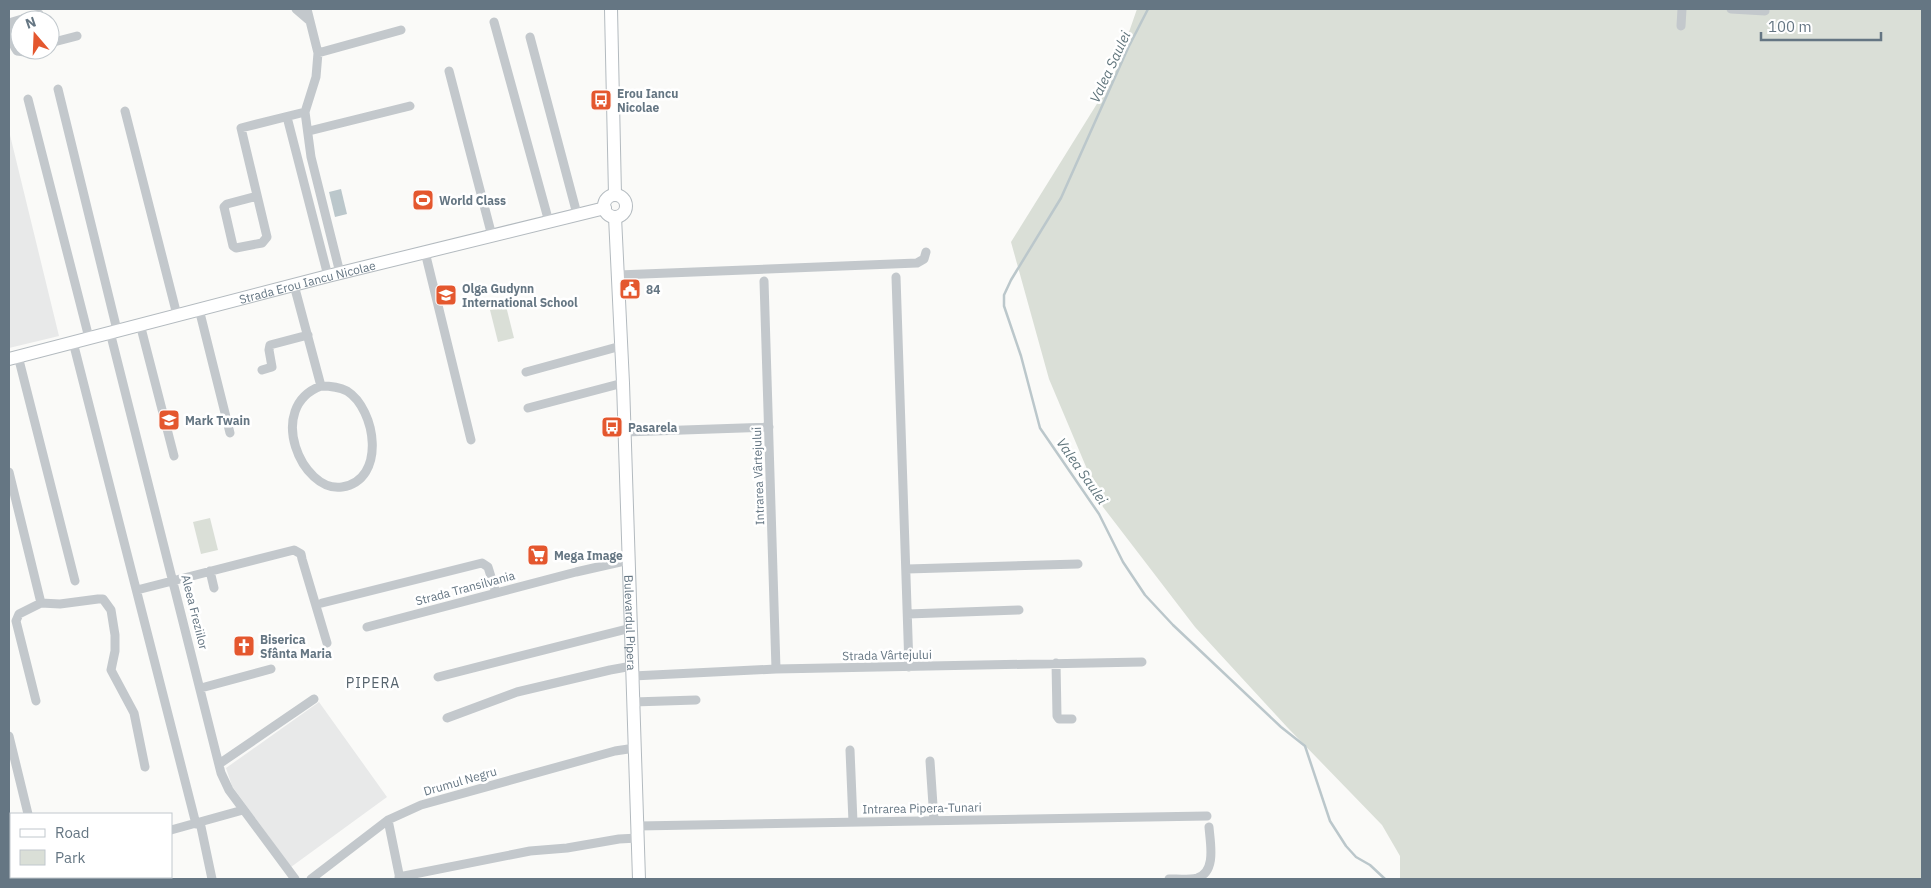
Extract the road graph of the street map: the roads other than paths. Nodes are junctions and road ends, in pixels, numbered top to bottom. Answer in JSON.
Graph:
{"nodes":[{"id":1,"x":296,"y":9,"type":"edge"},
{"id":2,"x":307,"y":9,"type":"edge"},
{"id":3,"x":610,"y":9,"type":"edge"},
{"id":4,"x":1682,"y":9,"type":"edge"},
{"id":5,"x":1731,"y":9,"type":"edge"},
{"id":6,"x":1765,"y":11,"type":"dead end"},
{"id":7,"x":310,"y":21,"type":"junction"},
{"id":8,"x":494,"y":22,"type":"dead end"},
{"id":9,"x":1681,"y":26,"type":"dead end"},
{"id":10,"x":401,"y":30,"type":"dead end"},
{"id":11,"x":77,"y":36,"type":"dead end"},
{"id":12,"x":530,"y":37,"type":"dead end"},
{"id":13,"x":60,"y":40,"type":"edge"},
{"id":14,"x":318,"y":53,"type":"junction"},
{"id":15,"x":449,"y":71,"type":"dead end"},
{"id":16,"x":58,"y":88,"type":"dead end"},
{"id":17,"x":28,"y":99,"type":"dead end"},
{"id":18,"x":410,"y":106,"type":"dead end"},
{"id":19,"x":125,"y":111,"type":"dead end"},
{"id":20,"x":305,"y":112,"type":"junction"},
{"id":21,"x":287,"y":117,"type":"junction"},
{"id":22,"x":309,"y":131,"type":"junction"},
{"id":23,"x":615,"y":195,"type":"junction"},
{"id":24,"x":257,"y":196,"type":"junction"},
{"id":25,"x":605,"y":208,"type":"junction"},
{"id":26,"x":577,"y":214,"type":"junction"},
{"id":27,"x":615,"y":217,"type":"junction"},
{"id":28,"x":549,"y":222,"type":"junction"},
{"id":29,"x":492,"y":236,"type":"junction"},
{"id":30,"x":425,"y":252,"type":"junction"},
{"id":31,"x":926,"y":252,"type":"dead end"},
{"id":32,"x":334,"y":274,"type":"junction"},
{"id":33,"x":618,"y":275,"type":"junction"},
{"id":34,"x":896,"y":277,"type":"dead end"},
{"id":35,"x":764,"y":281,"type":"dead end"},
{"id":36,"x":294,"y":284,"type":"junction"},
{"id":37,"x":199,"y":309,"type":"junction"},
{"id":38,"x":177,"y":315,"type":"junction"},
{"id":39,"x":140,"y":324,"type":"junction"},
{"id":40,"x":114,"y":331,"type":"junction"},
{"id":41,"x":308,"y":335,"type":"junction"},
{"id":42,"x":89,"y":338,"type":"junction"},
{"id":43,"x":73,"y":342,"type":"junction"},
{"id":44,"x":621,"y":346,"type":"junction"},
{"id":45,"x":14,"y":357,"type":"edge"},
{"id":46,"x":262,"y":370,"type":"dead end"},
{"id":47,"x":526,"y":372,"type":"dead end"},
{"id":48,"x":623,"y":383,"type":"junction"},
{"id":49,"x":322,"y":386,"type":"junction"},
{"id":50,"x":528,"y":408,"type":"dead end"},
{"id":51,"x":769,"y":427,"type":"junction"},
{"id":52,"x":624,"y":432,"type":"junction"},
{"id":53,"x":230,"y":433,"type":"dead end"},
{"id":54,"x":471,"y":440,"type":"dead end"},
{"id":55,"x":174,"y":456,"type":"dead end"},
{"id":56,"x":9,"y":472,"type":"edge"},
{"id":57,"x":629,"y":560,"type":"junction"},
{"id":58,"x":1078,"y":564,"type":"dead end"},
{"id":59,"x":906,"y":569,"type":"junction"},
{"id":60,"x":210,"y":571,"type":"junction"},
{"id":61,"x":174,"y":580,"type":"junction"},
{"id":62,"x":75,"y":581,"type":"dead end"},
{"id":63,"x":214,"y":588,"type":"dead end"},
{"id":64,"x":137,"y":590,"type":"junction"},
{"id":65,"x":496,"y":593,"type":"junction"},
{"id":66,"x":41,"y":603,"type":"junction"},
{"id":67,"x":322,"y":603,"type":"dead end"},
{"id":68,"x":1019,"y":610,"type":"dead end"},
{"id":69,"x":908,"y":614,"type":"junction"},
{"id":70,"x":367,"y":627,"type":"dead end"},
{"id":71,"x":631,"y":628,"type":"junction"},
{"id":72,"x":327,"y":643,"type":"dead end"},
{"id":73,"x":1142,"y":662,"type":"dead end"},
{"id":74,"x":1056,"y":664,"type":"junction"},
{"id":75,"x":909,"y":667,"type":"junction"},
{"id":76,"x":271,"y":668,"type":"dead end"},
{"id":77,"x":776,"y":670,"type":"junction"},
{"id":78,"x":632,"y":671,"type":"junction"},
{"id":79,"x":438,"y":677,"type":"dead end"},
{"id":80,"x":201,"y":688,"type":"junction"},
{"id":81,"x":314,"y":699,"type":"dead end"},
{"id":82,"x":696,"y":700,"type":"dead end"},
{"id":83,"x":36,"y":701,"type":"dead end"},
{"id":84,"x":634,"y":702,"type":"junction"},
{"id":85,"x":447,"y":718,"type":"dead end"},
{"id":86,"x":1072,"y":719,"type":"dead end"},
{"id":87,"x":9,"y":736,"type":"edge"},
{"id":88,"x":635,"y":748,"type":"junction"},
{"id":89,"x":850,"y":750,"type":"dead end"},
{"id":90,"x":930,"y":761,"type":"dead end"},
{"id":91,"x":219,"y":764,"type":"junction"},
{"id":92,"x":145,"y":767,"type":"dead end"},
{"id":93,"x":243,"y":810,"type":"junction"},
{"id":94,"x":28,"y":813,"type":"edge"},
{"id":95,"x":1207,"y":816,"type":"dead end"},
{"id":96,"x":388,"y":820,"type":"junction"},
{"id":97,"x":934,"y":820,"type":"junction"},
{"id":98,"x":853,"y":822,"type":"junction"},
{"id":99,"x":198,"y":823,"type":"junction"},
{"id":100,"x":1209,"y":827,"type":"dead end"},
{"id":101,"x":172,"y":830,"type":"edge"},
{"id":102,"x":638,"y":832,"type":"junction"},
{"id":103,"x":400,"y":878,"type":"edge"},
{"id":104,"x":212,"y":879,"type":"edge"},
{"id":105,"x":295,"y":879,"type":"edge"},
{"id":106,"x":310,"y":879,"type":"edge"},
{"id":107,"x":639,"y":879,"type":"edge"},
{"id":108,"x":1169,"y":879,"type":"edge"}],
"edges":[{"from":1,"to":7,"type":"street"},
{"from":2,"to":7,"type":"street"},
{"from":3,"to":23,"type":"main road"},
{"from":4,"to":9,"type":"street"},
{"from":5,"to":6,"type":"street"},
{"from":7,"to":14,"type":"street"},
{"from":8,"to":28,"type":"street"},
{"from":10,"to":14,"type":"street"},
{"from":11,"to":13,"type":"street"},
{"from":12,"to":26,"type":"street"},
{"from":14,"to":20,"type":"street"},
{"from":15,"to":29,"type":"street"},
{"from":16,"to":40,"type":"street","name":"Aleea Freziilor"},
{"from":17,"to":42,"type":"street"},
{"from":18,"to":22,"type":"street"},
{"from":19,"to":38,"type":"street"},
{"from":20,"to":21,"type":"street"},
{"from":20,"to":22,"type":"street"},
{"from":21,"to":24,"type":"street"},
{"from":21,"to":32,"type":"street"},
{"from":22,"to":32,"type":"street"},
{"from":23,"to":25,"type":"main road"},
{"from":23,"to":27,"type":"main road"},
{"from":24,"to":24,"type":"street"},
{"from":25,"to":26,"type":"main road","name":"Strada Erou Iancu Nicolae"},
{"from":25,"to":27,"type":"main road"},
{"from":26,"to":28,"type":"main road","name":"Strada Erou Iancu Nicolae"},
{"from":27,"to":33,"type":"main road","name":"Bulevardul Pipera"},
{"from":28,"to":29,"type":"main road","name":"Strada Erou Iancu Nicolae"},
{"from":29,"to":30,"type":"main road","name":"Strada Erou Iancu Nicolae"},
{"from":30,"to":32,"type":"main road","name":"Strada Erou Iancu Nicolae"},
{"from":30,"to":54,"type":"street"},
{"from":31,"to":33,"type":"street"},
{"from":32,"to":36,"type":"main road","name":"Strada Erou Iancu Nicolae"},
{"from":33,"to":44,"type":"main road","name":"Bulevardul Pipera"},
{"from":34,"to":59,"type":"street"},
{"from":35,"to":51,"type":"street","name":"Intrarea Vârtejului"},
{"from":36,"to":37,"type":"main road","name":"Strada Erou Iancu Nicolae"},
{"from":36,"to":41,"type":"street"},
{"from":37,"to":38,"type":"main road","name":"Strada Erou Iancu Nicolae"},
{"from":37,"to":53,"type":"street"},
{"from":38,"to":39,"type":"main road","name":"Strada Erou Iancu Nicolae"},
{"from":39,"to":40,"type":"main road","name":"Strada Erou Iancu Nicolae"},
{"from":39,"to":55,"type":"street"},
{"from":40,"to":42,"type":"main road","name":"Strada Erou Iancu Nicolae"},
{"from":40,"to":61,"type":"street","name":"Aleea Freziilor"},
{"from":41,"to":46,"type":"street"},
{"from":41,"to":49,"type":"street"},
{"from":42,"to":43,"type":"main road","name":"Strada Erou Iancu Nicolae"},
{"from":43,"to":45,"type":"main road","name":"Strada Erou Iancu Nicolae"},
{"from":43,"to":64,"type":"street"},
{"from":44,"to":47,"type":"street"},
{"from":44,"to":48,"type":"main road","name":"Bulevardul Pipera"},
{"from":45,"to":62,"type":"street"},
{"from":48,"to":50,"type":"street"},
{"from":48,"to":52,"type":"main road","name":"Bulevardul Pipera"},
{"from":49,"to":49,"type":"street"},
{"from":51,"to":52,"type":"street"},
{"from":51,"to":77,"type":"street","name":"Intrarea Vârtejului"},
{"from":52,"to":57,"type":"main road","name":"Bulevardul Pipera"},
{"from":56,"to":66,"type":"street"},
{"from":57,"to":65,"type":"street","name":"Strada Transilvania"},
{"from":57,"to":71,"type":"main road","name":"Bulevardul Pipera"},
{"from":58,"to":59,"type":"street"},
{"from":59,"to":69,"type":"street"},
{"from":60,"to":61,"type":"street"},
{"from":60,"to":63,"type":"street"},
{"from":60,"to":72,"type":"street"},
{"from":61,"to":64,"type":"street"},
{"from":61,"to":80,"type":"street","name":"Aleea Freziilor"},
{"from":64,"to":99,"type":"street"},
{"from":65,"to":67,"type":"street"},
{"from":65,"to":70,"type":"street","name":"Strada Transilvania"},
{"from":66,"to":83,"type":"street"},
{"from":66,"to":92,"type":"street"},
{"from":68,"to":69,"type":"street"},
{"from":69,"to":75,"type":"street"},
{"from":71,"to":78,"type":"main road","name":"Bulevardul Pipera"},
{"from":71,"to":79,"type":"street"},
{"from":73,"to":74,"type":"street","name":"Strada Vârtejului"},
{"from":74,"to":75,"type":"street","name":"Strada Vârtejului"},
{"from":74,"to":86,"type":"street"},
{"from":75,"to":77,"type":"street","name":"Strada Vârtejului"},
{"from":76,"to":80,"type":"street"},
{"from":77,"to":78,"type":"street","name":"Strada Vârtejului"},
{"from":78,"to":84,"type":"main road","name":"Bulevardul Pipera"},
{"from":78,"to":85,"type":"street","name":"Strada Vârtejului"},
{"from":80,"to":91,"type":"street","name":"Aleea Freziilor"},
{"from":81,"to":91,"type":"street"},
{"from":82,"to":84,"type":"street"},
{"from":84,"to":88,"type":"main road","name":"Bulevardul Pipera"},
{"from":87,"to":94,"type":"street"},
{"from":88,"to":96,"type":"street","name":"Drumul Negru"},
{"from":88,"to":102,"type":"main road","name":"Bulevardul Pipera"},
{"from":89,"to":98,"type":"street"},
{"from":90,"to":97,"type":"street"},
{"from":91,"to":93,"type":"street","name":"Aleea Freziilor"},
{"from":93,"to":99,"type":"street"},
{"from":93,"to":105,"type":"street","name":"Aleea Freziilor"},
{"from":95,"to":97,"type":"street","name":"Intrarea Pipera-Tunari"},
{"from":96,"to":103,"type":"street"},
{"from":96,"to":106,"type":"street","name":"Drumul Negru"},
{"from":97,"to":98,"type":"street","name":"Intrarea Pipera-Tunari"},
{"from":98,"to":102,"type":"street","name":"Intrarea Pipera-Tunari"},
{"from":99,"to":101,"type":"street"},
{"from":99,"to":104,"type":"street"},
{"from":100,"to":108,"type":"street"},
{"from":102,"to":103,"type":"street","name":"Intrarea Pipera-Tunari"},
{"from":102,"to":107,"type":"main road","name":"Bulevardul Pipera"}]}
